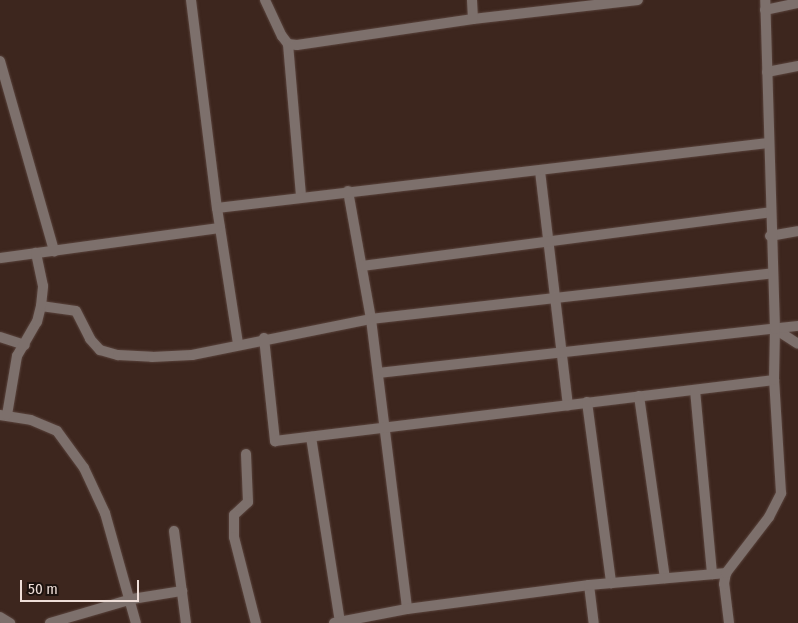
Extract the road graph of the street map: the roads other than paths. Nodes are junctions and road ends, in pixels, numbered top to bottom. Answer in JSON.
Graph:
{"nodes":[{"id":1,"x":192,"y":0,"type":"edge"},
{"id":2,"x":265,"y":0,"type":"edge"},
{"id":3,"x":472,"y":0,"type":"edge"},
{"id":4,"x":638,"y":0,"type":"edge"},
{"id":5,"x":798,"y":4,"type":"edge"},
{"id":6,"x":765,"y":5,"type":"edge"},
{"id":7,"x":473,"y":19,"type":"junction"},
{"id":8,"x":288,"y":44,"type":"junction"},
{"id":9,"x":0,"y":61,"type":"edge"},
{"id":10,"x":798,"y":66,"type":"edge"},
{"id":11,"x":767,"y":72,"type":"junction"},
{"id":12,"x":768,"y":143,"type":"junction"},
{"id":13,"x":540,"y":171,"type":"junction"},
{"id":14,"x":348,"y":191,"type":"junction"},
{"id":15,"x":301,"y":197,"type":"junction"},
{"id":16,"x":217,"y":208,"type":"junction"},
{"id":17,"x":770,"y":212,"type":"junction"},
{"id":18,"x":220,"y":228,"type":"junction"},
{"id":19,"x":798,"y":231,"type":"edge"},
{"id":20,"x":770,"y":236,"type":"junction"},
{"id":21,"x":548,"y":239,"type":"junction"},
{"id":22,"x":54,"y":251,"type":"junction"},
{"id":23,"x":36,"y":253,"type":"junction"},
{"id":24,"x":0,"y":258,"type":"edge"},
{"id":25,"x":362,"y":266,"type":"junction"},
{"id":26,"x":772,"y":273,"type":"junction"},
{"id":27,"x":555,"y":297,"type":"junction"},
{"id":28,"x":41,"y":306,"type":"junction"},
{"id":29,"x":371,"y":319,"type":"junction"},
{"id":30,"x":798,"y":326,"type":"edge"},
{"id":31,"x":775,"y":329,"type":"junction"},
{"id":32,"x":0,"y":337,"type":"edge"},
{"id":33,"x":264,"y":338,"type":"junction"},
{"id":34,"x":238,"y":344,"type":"junction"},
{"id":35,"x":798,"y":344,"type":"edge"},
{"id":36,"x":25,"y":345,"type":"junction"},
{"id":37,"x":562,"y":352,"type":"junction"},
{"id":38,"x":378,"y":373,"type":"junction"},
{"id":39,"x":774,"y":380,"type":"junction"},
{"id":40,"x":695,"y":390,"type":"junction"},
{"id":41,"x":639,"y":396,"type":"junction"},
{"id":42,"x":587,"y":402,"type":"junction"},
{"id":43,"x":568,"y":404,"type":"junction"},
{"id":44,"x":3,"y":415,"type":"edge"},
{"id":45,"x":385,"y":426,"type":"junction"},
{"id":46,"x":312,"y":437,"type":"junction"},
{"id":47,"x":246,"y":454,"type":"dead end"},
{"id":48,"x":174,"y":531,"type":"dead end"},
{"id":49,"x":726,"y":573,"type":"junction"},
{"id":50,"x":712,"y":574,"type":"junction"},
{"id":51,"x":666,"y":578,"type":"junction"},
{"id":52,"x":611,"y":583,"type":"junction"},
{"id":53,"x":589,"y":586,"type":"junction"},
{"id":54,"x":182,"y":591,"type":"junction"},
{"id":55,"x":132,"y":599,"type":"junction"},
{"id":56,"x":407,"y":609,"type":"junction"},
{"id":57,"x":0,"y":617,"type":"edge"},
{"id":58,"x":10,"y":623,"type":"edge"},
{"id":59,"x":50,"y":623,"type":"edge"},
{"id":60,"x":136,"y":623,"type":"edge"},
{"id":61,"x":186,"y":623,"type":"edge"},
{"id":62,"x":256,"y":623,"type":"edge"},
{"id":63,"x":337,"y":623,"type":"edge"},
{"id":64,"x":594,"y":623,"type":"edge"},
{"id":65,"x":729,"y":623,"type":"edge"}],
"edges":[{"from":1,"to":16,"type":"street"},
{"from":2,"to":8,"type":"street"},
{"from":3,"to":7,"type":"street"},
{"from":4,"to":7,"type":"street"},
{"from":5,"to":6,"type":"street"},
{"from":6,"to":11,"type":"street"},
{"from":7,"to":8,"type":"street"},
{"from":8,"to":15,"type":"street"},
{"from":9,"to":22,"type":"street"},
{"from":10,"to":11,"type":"street"},
{"from":11,"to":12,"type":"street"},
{"from":12,"to":13,"type":"street"},
{"from":12,"to":17,"type":"street"},
{"from":13,"to":14,"type":"street"},
{"from":13,"to":21,"type":"street"},
{"from":14,"to":15,"type":"street"},
{"from":14,"to":25,"type":"street"},
{"from":15,"to":16,"type":"street"},
{"from":16,"to":18,"type":"street"},
{"from":17,"to":20,"type":"street"},
{"from":17,"to":21,"type":"street"},
{"from":18,"to":22,"type":"street"},
{"from":18,"to":34,"type":"street"},
{"from":19,"to":20,"type":"street"},
{"from":20,"to":26,"type":"street"},
{"from":21,"to":25,"type":"street"},
{"from":21,"to":27,"type":"street"},
{"from":22,"to":23,"type":"street"},
{"from":23,"to":24,"type":"street"},
{"from":23,"to":28,"type":"street"},
{"from":25,"to":29,"type":"street"},
{"from":26,"to":27,"type":"street"},
{"from":26,"to":31,"type":"street"},
{"from":27,"to":29,"type":"street"},
{"from":27,"to":37,"type":"street"},
{"from":28,"to":34,"type":"street"},
{"from":28,"to":36,"type":"street"},
{"from":29,"to":33,"type":"street"},
{"from":29,"to":38,"type":"street"},
{"from":30,"to":31,"type":"street"},
{"from":31,"to":35,"type":"street"},
{"from":31,"to":37,"type":"street"},
{"from":31,"to":39,"type":"street"},
{"from":32,"to":36,"type":"street"},
{"from":33,"to":34,"type":"street"},
{"from":33,"to":46,"type":"street"},
{"from":36,"to":44,"type":"street"},
{"from":37,"to":38,"type":"street"},
{"from":37,"to":43,"type":"street"},
{"from":38,"to":45,"type":"street"},
{"from":39,"to":40,"type":"street"},
{"from":39,"to":49,"type":"street"},
{"from":40,"to":41,"type":"street"},
{"from":40,"to":50,"type":"street"},
{"from":41,"to":42,"type":"street"},
{"from":41,"to":51,"type":"street"},
{"from":42,"to":43,"type":"street"},
{"from":42,"to":52,"type":"street"},
{"from":43,"to":45,"type":"street"},
{"from":44,"to":55,"type":"street"},
{"from":45,"to":46,"type":"street"},
{"from":45,"to":56,"type":"street"},
{"from":46,"to":63,"type":"street"},
{"from":47,"to":62,"type":"street"},
{"from":48,"to":54,"type":"street"},
{"from":49,"to":50,"type":"street"},
{"from":49,"to":65,"type":"street"},
{"from":50,"to":51,"type":"street"},
{"from":51,"to":52,"type":"street"},
{"from":52,"to":53,"type":"street"},
{"from":53,"to":56,"type":"street"},
{"from":53,"to":64,"type":"street"},
{"from":54,"to":55,"type":"street"},
{"from":54,"to":61,"type":"street"},
{"from":55,"to":59,"type":"street"},
{"from":55,"to":60,"type":"street"},
{"from":56,"to":63,"type":"street"},
{"from":57,"to":58,"type":"street"}]}
